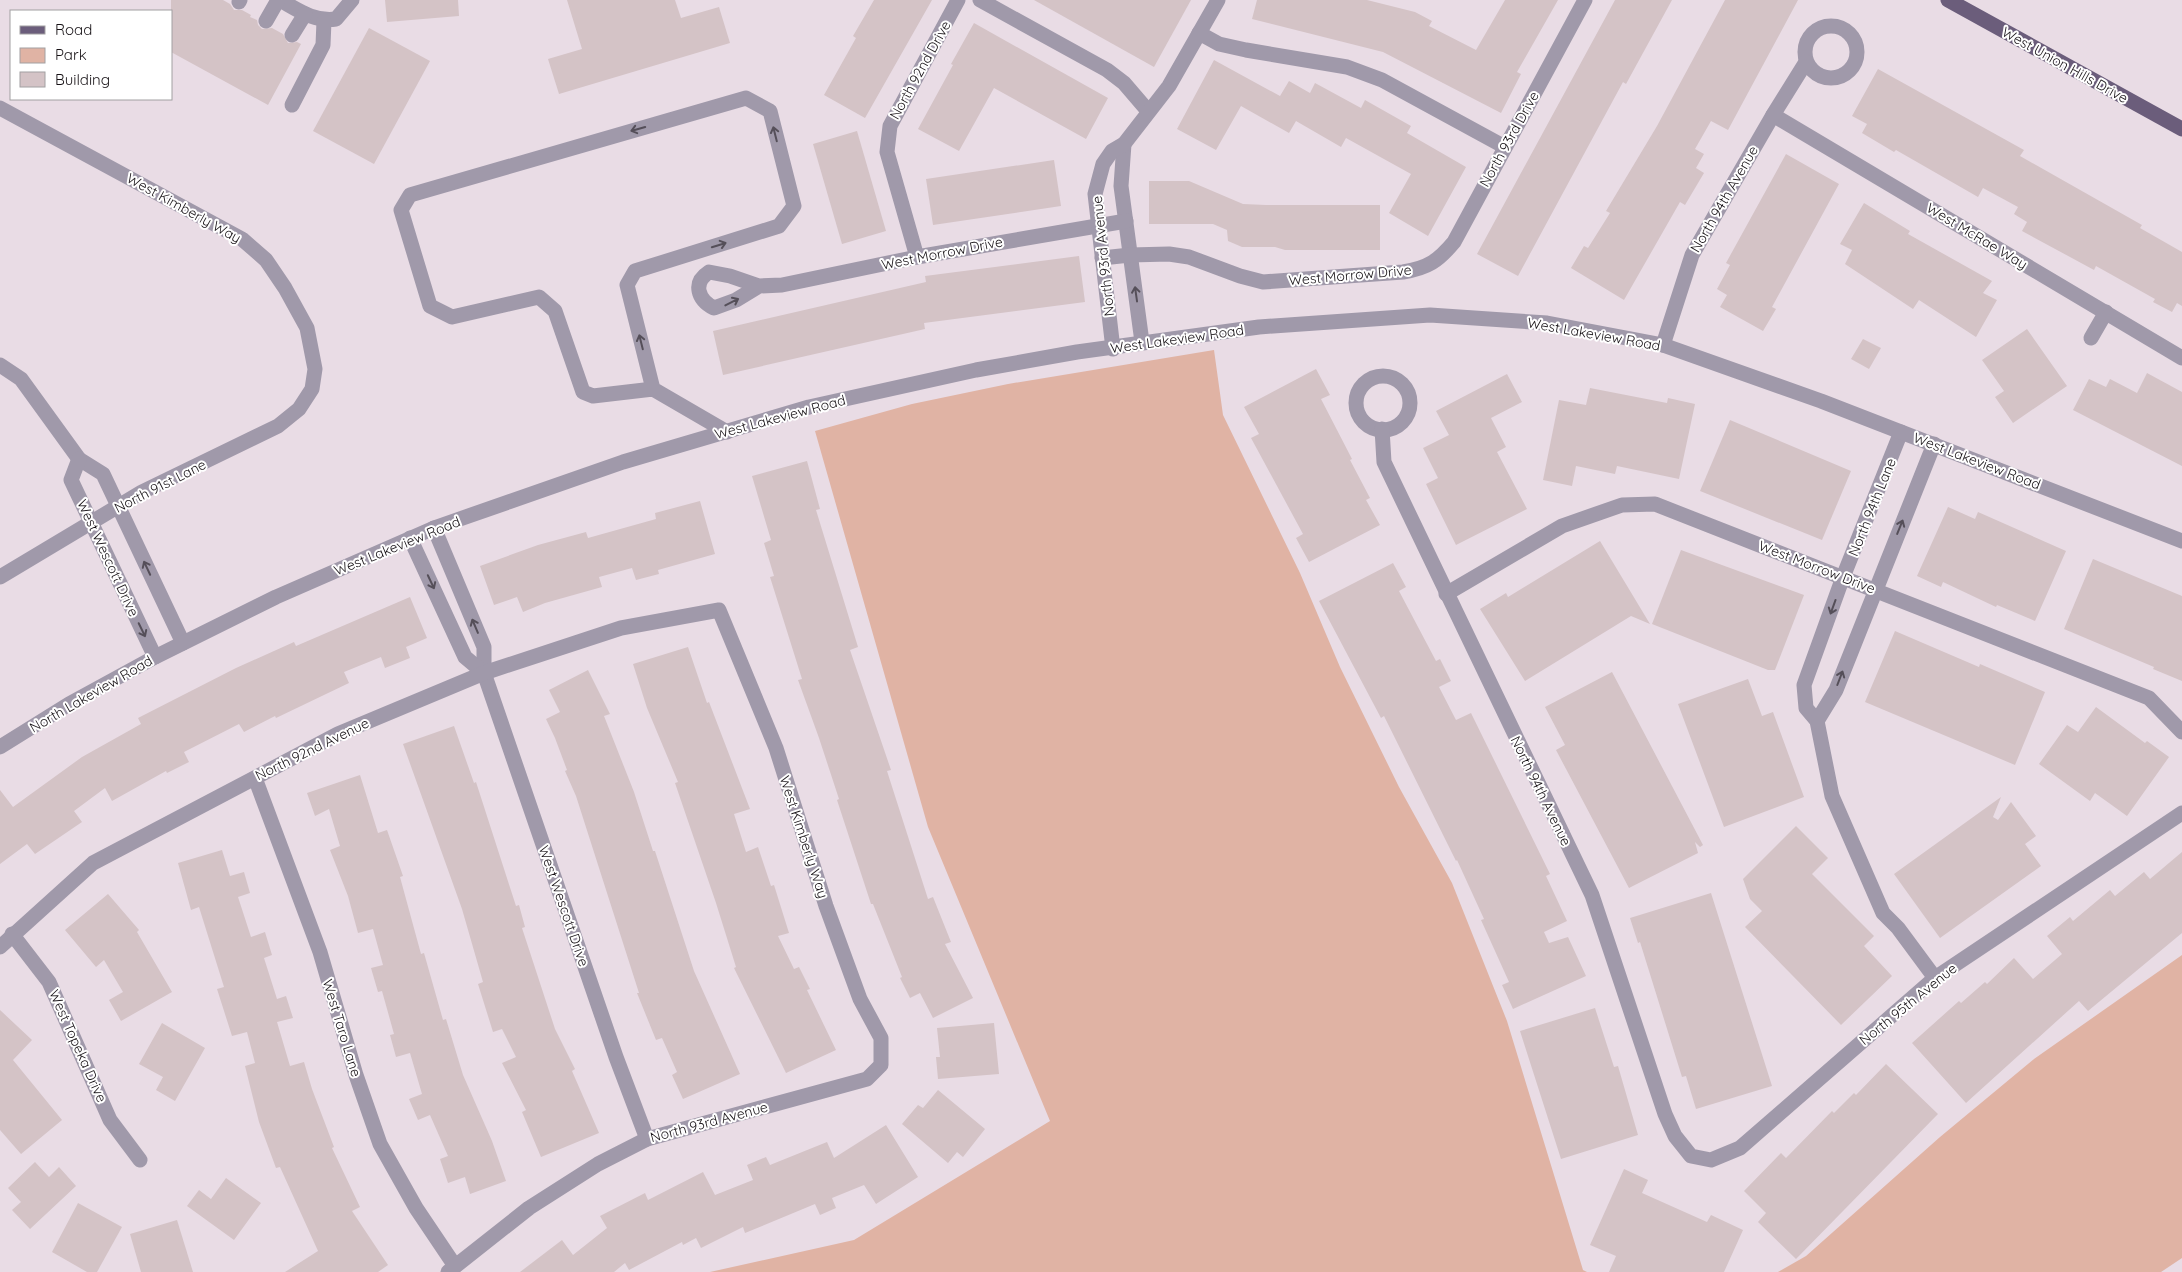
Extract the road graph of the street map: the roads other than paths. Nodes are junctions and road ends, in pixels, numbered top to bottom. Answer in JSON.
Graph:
{"nodes":[{"id":1,"x":279,"y":0,"type":"edge"},
{"id":2,"x":352,"y":0,"type":"edge"},
{"id":3,"x":958,"y":0,"type":"edge"},
{"id":4,"x":980,"y":0,"type":"edge"},
{"id":5,"x":1218,"y":0,"type":"edge"},
{"id":6,"x":1585,"y":0,"type":"edge"},
{"id":7,"x":1948,"y":0,"type":"edge"},
{"id":8,"x":305,"y":14,"type":"junction"},
{"id":9,"x":266,"y":21,"type":"dead end"},
{"id":10,"x":324,"y":21,"type":"junction"},
{"id":11,"x":1199,"y":33,"type":"junction"},
{"id":12,"x":292,"y":35,"type":"dead end"},
{"id":13,"x":1806,"y":62,"type":"dead end"},
{"id":14,"x":292,"y":104,"type":"dead end"},
{"id":15,"x":0,"y":108,"type":"edge"},
{"id":16,"x":1148,"y":111,"type":"junction"},
{"id":17,"x":1772,"y":115,"type":"junction"},
{"id":18,"x":2182,"y":129,"type":"edge"},
{"id":19,"x":1124,"y":144,"type":"junction"},
{"id":20,"x":1506,"y":147,"type":"junction"},
{"id":21,"x":1126,"y":221,"type":"junction"},
{"id":22,"x":1099,"y":224,"type":"junction"},
{"id":23,"x":1130,"y":255,"type":"junction"},
{"id":24,"x":917,"y":257,"type":"junction"},
{"id":25,"x":1102,"y":258,"type":"junction"},
{"id":26,"x":1422,"y":268,"type":"joint"},
{"id":27,"x":759,"y":286,"type":"dead end"},
{"id":28,"x":2106,"y":312,"type":"junction"},
{"id":29,"x":2091,"y":338,"type":"dead end"},
{"id":30,"x":1142,"y":342,"type":"junction"},
{"id":31,"x":1663,"y":345,"type":"junction"},
{"id":32,"x":1113,"y":349,"type":"junction"},
{"id":33,"x":2182,"y":358,"type":"edge"},
{"id":34,"x":0,"y":365,"type":"edge"},
{"id":35,"x":312,"y":389,"type":"joint"},
{"id":36,"x":653,"y":389,"type":"junction"},
{"id":37,"x":1382,"y":429,"type":"dead end"},
{"id":38,"x":727,"y":432,"type":"junction"},
{"id":39,"x":1902,"y":432,"type":"junction"},
{"id":40,"x":1934,"y":444,"type":"junction"},
{"id":41,"x":79,"y":459,"type":"junction"},
{"id":42,"x":118,"y":506,"type":"junction"},
{"id":43,"x":91,"y":522,"type":"junction"},
{"id":44,"x":434,"y":528,"type":"junction"},
{"id":45,"x":410,"y":538,"type":"junction"},
{"id":46,"x":2182,"y":541,"type":"edge"},
{"id":47,"x":0,"y":577,"type":"edge"},
{"id":48,"x":1844,"y":577,"type":"junction"},
{"id":49,"x":1875,"y":590,"type":"junction"},
{"id":50,"x":1446,"y":594,"type":"junction"},
{"id":51,"x":719,"y":610,"type":"joint"},
{"id":52,"x":183,"y":643,"type":"junction"},
{"id":53,"x":155,"y":657,"type":"junction"},
{"id":54,"x":484,"y":673,"type":"junction"},
{"id":55,"x":1817,"y":721,"type":"junction"},
{"id":56,"x":2182,"y":732,"type":"edge"},
{"id":57,"x":0,"y":747,"type":"edge"},
{"id":58,"x":255,"y":778,"type":"junction"},
{"id":59,"x":2182,"y":813,"type":"edge"},
{"id":60,"x":12,"y":934,"type":"junction"},
{"id":61,"x":0,"y":947,"type":"edge"},
{"id":62,"x":1935,"y":978,"type":"junction"},
{"id":63,"x":881,"y":1065,"type":"joint"},
{"id":64,"x":646,"y":1138,"type":"junction"},
{"id":65,"x":1691,"y":1156,"type":"joint"},
{"id":66,"x":140,"y":1160,"type":"dead end"},
{"id":67,"x":452,"y":1269,"type":"edge"}],
"edges":[{"from":1,"to":8,"type":"street"},
{"from":1,"to":9,"type":"street"},
{"from":2,"to":10,"type":"street"},
{"from":3,"to":24,"type":"street","name":"North 92nd Drive"},
{"from":4,"to":16,"type":"street"},
{"from":5,"to":11,"type":"street","name":"North 93rd Avenue"},
{"from":6,"to":20,"type":"street","name":"North 93rd Drive"},
{"from":7,"to":18,"type":"main road","name":"West Union Hills Drive"},
{"from":8,"to":10,"type":"street"},
{"from":8,"to":12,"type":"street"},
{"from":10,"to":14,"type":"street"},
{"from":11,"to":16,"type":"street","name":"North 93rd Avenue"},
{"from":11,"to":20,"type":"street"},
{"from":13,"to":17,"type":"street","name":"North 94th Avenue"},
{"from":15,"to":35,"type":"street","name":"West Kimberly Way"},
{"from":16,"to":19,"type":"street","name":"North 93rd Avenue"},
{"from":17,"to":28,"type":"street","name":"West McRae Way"},
{"from":17,"to":31,"type":"street","name":"North 94th Avenue"},
{"from":19,"to":21,"type":"street","name":"North 93rd Avenue"},
{"from":19,"to":22,"type":"street","name":"North 93rd Avenue"},
{"from":20,"to":26,"type":"street","name":"North 93rd Drive"},
{"from":21,"to":22,"type":"street","name":"West Morrow Drive"},
{"from":21,"to":23,"type":"street","name":"North 93rd Avenue"},
{"from":22,"to":24,"type":"street","name":"West Morrow Drive"},
{"from":22,"to":25,"type":"street","name":"North 93rd Avenue"},
{"from":23,"to":25,"type":"street","name":"West Morrow Drive"},
{"from":23,"to":26,"type":"street","name":"West Morrow Drive"},
{"from":30,"to":23,"type":"street","name":"North 93rd Avenue","one_way":true},
{"from":24,"to":27,"type":"street","name":"West Morrow Drive"},
{"from":25,"to":32,"type":"street","name":"North 93rd Avenue"},
{"from":28,"to":29,"type":"street"},
{"from":28,"to":33,"type":"street","name":"West McRae Way"},
{"from":30,"to":31,"type":"street","name":"West Lakeview Road"},
{"from":30,"to":32,"type":"street","name":"West Lakeview Road"},
{"from":31,"to":39,"type":"street","name":"West Lakeview Road"},
{"from":32,"to":38,"type":"street","name":"West Lakeview Road"},
{"from":34,"to":41,"type":"street"},
{"from":35,"to":42,"type":"street","name":"North 91st Lane"},
{"from":36,"to":36,"type":"street","one_way":true},
{"from":36,"to":38,"type":"street"},
{"from":37,"to":50,"type":"street","name":"North 94th Avenue"},
{"from":38,"to":44,"type":"street","name":"West Lakeview Road"},
{"from":39,"to":40,"type":"street","name":"West Lakeview Road"},
{"from":39,"to":48,"type":"street","name":"North 94th Lane"},
{"from":40,"to":46,"type":"street","name":"West Lakeview Road"},
{"from":49,"to":40,"type":"street","one_way":true},
{"from":41,"to":42,"type":"street"},
{"from":41,"to":43,"type":"street","name":"West Wescott Drive"},
{"from":42,"to":43,"type":"street","name":"North 91st Lane"},
{"from":52,"to":42,"type":"street","one_way":true},
{"from":43,"to":47,"type":"street","name":"North 91st Lane"},
{"from":43,"to":53,"type":"street","name":"West Wescott Drive","one_way":true},
{"from":44,"to":45,"type":"street","name":"West Lakeview Road"},
{"from":54,"to":44,"type":"street","name":"West Wescott Drive","one_way":true},
{"from":45,"to":52,"type":"street","name":"West Lakeview Road"},
{"from":45,"to":54,"type":"street","one_way":true},
{"from":48,"to":49,"type":"street","name":"West Morrow Drive"},
{"from":48,"to":50,"type":"street","name":"West Morrow Drive"},
{"from":48,"to":55,"type":"street","name":"North 94th Lane","one_way":true},
{"from":55,"to":49,"type":"street","one_way":true},
{"from":49,"to":56,"type":"street","name":"West Morrow Drive"},
{"from":50,"to":65,"type":"street","name":"North 94th Avenue"},
{"from":51,"to":54,"type":"street","name":"North 92nd Avenue"},
{"from":51,"to":63,"type":"street","name":"West Kimberly Way"},
{"from":52,"to":53,"type":"street","name":"North Lakeview Road"},
{"from":53,"to":57,"type":"street","name":"North Lakeview Road"},
{"from":54,"to":58,"type":"street","name":"North 92nd Avenue"},
{"from":54,"to":64,"type":"street","name":"West Wescott Drive"},
{"from":55,"to":62,"type":"street","name":"North 94th Lane"},
{"from":58,"to":60,"type":"street","name":"North 92nd Avenue"},
{"from":58,"to":67,"type":"street","name":"West Taro Lane"},
{"from":59,"to":62,"type":"street","name":"North 95th Avenue"},
{"from":60,"to":61,"type":"street","name":"North 92nd Avenue"},
{"from":60,"to":66,"type":"street","name":"West Topeka Drive"},
{"from":62,"to":65,"type":"street","name":"North 95th Avenue"},
{"from":63,"to":64,"type":"street","name":"North 93rd Avenue"},
{"from":64,"to":67,"type":"street","name":"North 93rd Avenue"}]}
